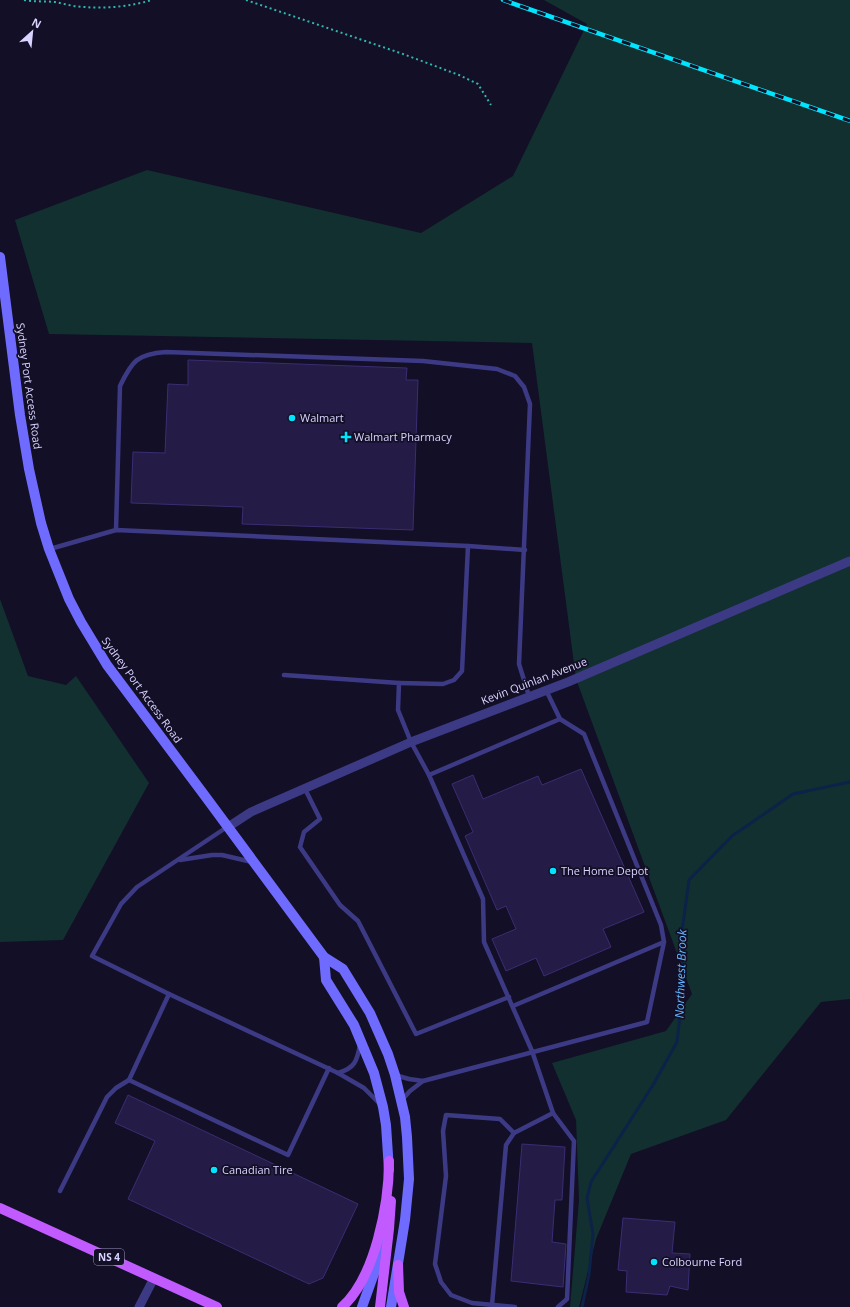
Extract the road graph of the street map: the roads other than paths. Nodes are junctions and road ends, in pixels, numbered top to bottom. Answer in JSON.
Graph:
{"nodes":[{"id":1,"x":0,"y":257,"type":"edge"},
{"id":2,"x":116,"y":530,"type":"junction"},
{"id":3,"x":468,"y":546,"type":"junction"},
{"id":4,"x":49,"y":549,"type":"junction"},
{"id":5,"x":525,"y":550,"type":"junction"},
{"id":6,"x":850,"y":561,"type":"edge"},
{"id":7,"x":284,"y":675,"type":"dead end"},
{"id":8,"x":399,"y":683,"type":"junction"},
{"id":9,"x":546,"y":690,"type":"junction"},
{"id":10,"x":529,"y":696,"type":"junction"},
{"id":11,"x":560,"y":719,"type":"junction"},
{"id":12,"x":411,"y":742,"type":"junction"},
{"id":13,"x":429,"y":775,"type":"junction"},
{"id":14,"x":305,"y":788,"type":"junction"},
{"id":15,"x":228,"y":827,"type":"junction"},
{"id":16,"x":179,"y":860,"type":"junction"},
{"id":17,"x":254,"y":862,"type":"junction"},
{"id":18,"x":664,"y":942,"type":"junction"},
{"id":19,"x":324,"y":958,"type":"junction"},
{"id":20,"x":169,"y":994,"type":"junction"},
{"id":21,"x":509,"y":997,"type":"junction"},
{"id":22,"x":513,"y":1006,"type":"junction"},
{"id":23,"x":361,"y":1040,"type":"junction"},
{"id":24,"x":532,"y":1051,"type":"junction"},
{"id":25,"x":329,"y":1068,"type":"junction"},
{"id":26,"x":338,"y":1073,"type":"junction"},
{"id":27,"x":395,"y":1075,"type":"junction"},
{"id":28,"x":129,"y":1080,"type":"junction"},
{"id":29,"x":423,"y":1081,"type":"junction"},
{"id":30,"x":402,"y":1101,"type":"junction"},
{"id":31,"x":383,"y":1107,"type":"junction"},
{"id":32,"x":553,"y":1113,"type":"junction"},
{"id":33,"x":514,"y":1133,"type":"junction"},
{"id":34,"x":389,"y":1161,"type":"junction"},
{"id":35,"x":60,"y":1191,"type":"dead end"},
{"id":36,"x":0,"y":1208,"type":"edge"},
{"id":37,"x":398,"y":1265,"type":"junction"},
{"id":38,"x":154,"y":1278,"type":"junction"},
{"id":39,"x":492,"y":1305,"type":"junction"},
{"id":40,"x":139,"y":1307,"type":"edge"},
{"id":41,"x":217,"y":1307,"type":"edge"},
{"id":42,"x":342,"y":1307,"type":"edge"},
{"id":43,"x":362,"y":1307,"type":"edge"},
{"id":44,"x":380,"y":1307,"type":"edge"},
{"id":45,"x":391,"y":1307,"type":"edge"},
{"id":46,"x":404,"y":1307,"type":"edge"},
{"id":47,"x":515,"y":1307,"type":"edge"},
{"id":48,"x":558,"y":1307,"type":"edge"}],
"edges":[{"from":1,"to":4,"type":"main road","name":"Sydney Port Access Road"},
{"from":2,"to":3,"type":"lane"},
{"from":2,"to":4,"type":"lane"},
{"from":2,"to":5,"type":"lane"},
{"from":3,"to":5,"type":"lane"},
{"from":3,"to":8,"type":"lane"},
{"from":4,"to":15,"type":"main road","name":"Sydney Port Access Road"},
{"from":5,"to":10,"type":"lane"},
{"from":6,"to":9,"type":"street","name":"Kevin Quinlan Avenue"},
{"from":7,"to":8,"type":"lane"},
{"from":8,"to":12,"type":"lane"},
{"from":9,"to":10,"type":"street","name":"Kevin Quinlan Avenue"},
{"from":9,"to":11,"type":"lane"},
{"from":10,"to":12,"type":"street","name":"Kevin Quinlan Avenue"},
{"from":11,"to":13,"type":"lane"},
{"from":11,"to":18,"type":"lane"},
{"from":12,"to":13,"type":"lane"},
{"from":12,"to":14,"type":"street","name":"Kevin Quinlan Avenue"},
{"from":13,"to":21,"type":"lane"},
{"from":14,"to":15,"type":"street","name":"Kevin Quinlan Avenue"},
{"from":14,"to":21,"type":"lane"},
{"from":15,"to":16,"type":"lane"},
{"from":15,"to":17,"type":"main road","name":"Sydney Port Access Road"},
{"from":16,"to":17,"type":"lane"},
{"from":16,"to":20,"type":"lane"},
{"from":17,"to":19,"type":"main road","name":"Sydney Port Access Road"},
{"from":18,"to":22,"type":"lane"},
{"from":18,"to":24,"type":"lane"},
{"from":19,"to":23,"type":"main road"},
{"from":19,"to":27,"type":"main road","name":"Sydney Port Access Road"},
{"from":20,"to":25,"type":"lane"},
{"from":20,"to":28,"type":"lane"},
{"from":21,"to":22,"type":"lane"},
{"from":22,"to":24,"type":"lane"},
{"from":23,"to":26,"type":"lane"},
{"from":23,"to":31,"type":"main road"},
{"from":24,"to":29,"type":"lane"},
{"from":24,"to":32,"type":"lane"},
{"from":25,"to":26,"type":"lane"},
{"from":25,"to":28,"type":"lane"},
{"from":26,"to":31,"type":"lane"},
{"from":27,"to":29,"type":"lane"},
{"from":27,"to":30,"type":"main road","name":"Sydney Port Access Road"},
{"from":28,"to":35,"type":"lane"},
{"from":29,"to":30,"type":"lane"},
{"from":30,"to":37,"type":"main road","name":"Sydney Port Access Road"},
{"from":31,"to":34,"type":"main road"},
{"from":32,"to":33,"type":"lane"},
{"from":32,"to":48,"type":"lane"},
{"from":33,"to":39,"type":"lane"},
{"from":33,"to":39,"type":"lane"},
{"from":34,"to":42,"type":"main road"},
{"from":34,"to":43,"type":"main road"},
{"from":34,"to":44,"type":"main road"},
{"from":36,"to":38,"type":"main road","number":"NS 4"},
{"from":37,"to":45,"type":"main road","name":"Sydney Port Access Road"},
{"from":37,"to":46,"type":"main road"},
{"from":38,"to":40,"type":"street"},
{"from":38,"to":41,"type":"main road","number":"NS 4"},
{"from":39,"to":47,"type":"lane"}]}
